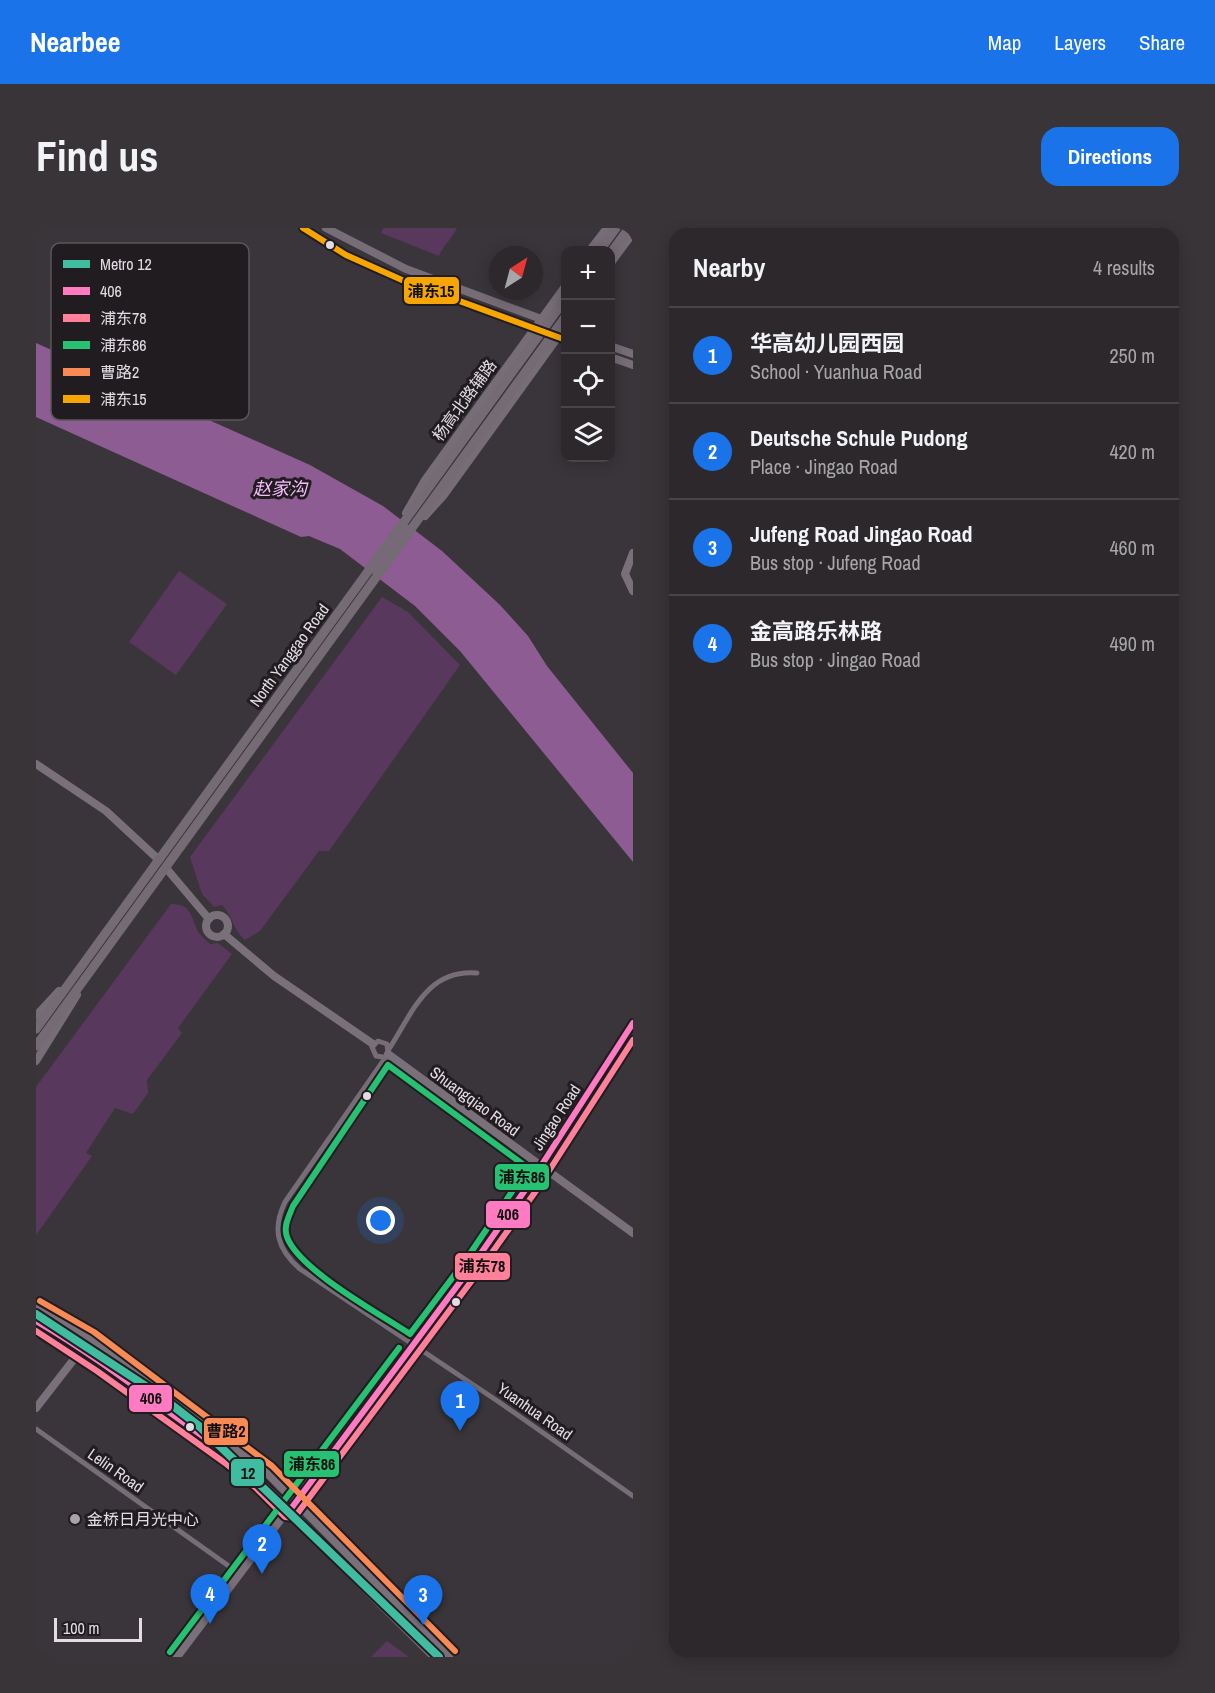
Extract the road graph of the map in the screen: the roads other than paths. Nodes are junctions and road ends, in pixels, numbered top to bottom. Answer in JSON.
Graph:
{"nodes":[{"id":1,"x":303,"y":228,"type":"edge"},
{"id":2,"x":326,"y":228,"type":"edge"},
{"id":3,"x":607,"y":228,"type":"edge"},
{"id":4,"x":616,"y":228,"type":"edge"},
{"id":5,"x":629,"y":228,"type":"edge"},
{"id":6,"x":633,"y":233,"type":"edge"},
{"id":7,"x":593,"y":246,"type":"edge"},
{"id":8,"x":603,"y":246,"type":"edge"},
{"id":9,"x":615,"y":247,"type":"edge"},
{"id":10,"x":615,"y":257,"type":"edge"},
{"id":11,"x":561,"y":291,"type":"edge"},
{"id":12,"x":565,"y":300,"type":"edge"},
{"id":13,"x":539,"y":318,"type":"junction"},
{"id":14,"x":561,"y":323,"type":"edge"},
{"id":15,"x":561,"y":326,"type":"edge"},
{"id":16,"x":533,"y":330,"type":"junction"},
{"id":17,"x":561,"y":338,"type":"edge"},
{"id":18,"x":561,"y":341,"type":"edge"},
{"id":19,"x":615,"y":348,"type":"edge"},
{"id":20,"x":633,"y":354,"type":"edge"},
{"id":21,"x":615,"y":359,"type":"edge"},
{"id":22,"x":633,"y":365,"type":"edge"},
{"id":23,"x":393,"y":537,"type":"junction"},
{"id":24,"x":401,"y":543,"type":"junction"},
{"id":25,"x":633,"y":554,"type":"edge"},
{"id":26,"x":633,"y":591,"type":"edge"},
{"id":27,"x":36,"y":764,"type":"edge"},
{"id":28,"x":163,"y":864,"type":"junction"},
{"id":29,"x":209,"y":919,"type":"junction"},
{"id":30,"x":225,"y":934,"type":"junction"},
{"id":31,"x":80,"y":969,"type":"junction"},
{"id":32,"x":477,"y":973,"type":"dead end"},
{"id":33,"x":89,"y":974,"type":"junction"},
{"id":34,"x":36,"y":1016,"type":"edge"},
{"id":35,"x":633,"y":1023,"type":"edge"},
{"id":36,"x":36,"y":1029,"type":"edge"},
{"id":37,"x":374,"y":1044,"type":"junction"},
{"id":38,"x":36,"y":1046,"type":"edge"},
{"id":39,"x":387,"y":1053,"type":"junction"},
{"id":40,"x":36,"y":1061,"type":"edge"},
{"id":41,"x":540,"y":1166,"type":"junction"},
{"id":42,"x":633,"y":1233,"type":"edge"},
{"id":43,"x":36,"y":1309,"type":"edge"},
{"id":44,"x":36,"y":1321,"type":"edge"},
{"id":45,"x":88,"y":1339,"type":"junction"},
{"id":46,"x":412,"y":1346,"type":"junction"},
{"id":47,"x":83,"y":1348,"type":"junction"},
{"id":48,"x":36,"y":1408,"type":"edge"},
{"id":49,"x":36,"y":1429,"type":"edge"},
{"id":50,"x":633,"y":1496,"type":"edge"},
{"id":51,"x":296,"y":1502,"type":"junction"},
{"id":52,"x":290,"y":1510,"type":"junction"},
{"id":53,"x":240,"y":1574,"type":"junction"},
{"id":54,"x":177,"y":1657,"type":"edge"},
{"id":55,"x":434,"y":1657,"type":"edge"},
{"id":56,"x":449,"y":1657,"type":"edge"}],
"edges":[{"from":1,"to":16,"type":"main road"},
{"from":2,"to":13,"type":"main road"},
{"from":3,"to":7,"type":"main road"},
{"from":4,"to":8,"type":"highway"},
{"from":5,"to":9,"type":"highway"},
{"from":6,"to":10,"type":"main road"},
{"from":11,"to":13,"type":"main road","name":"杨高北路辅路"},
{"from":12,"to":23,"type":"highway","name":"North Yanggao Road","bridge":true},
{"from":13,"to":15,"type":"main road"},
{"from":13,"to":16,"type":"main road","name":"杨高北路辅路"},
{"from":14,"to":24,"type":"highway","name":"North Yanggao Road","bridge":true},
{"from":16,"to":17,"type":"main road"},
{"from":16,"to":23,"type":"main road","name":"杨高北路辅路","bridge":true},
{"from":18,"to":24,"type":"main road","bridge":true},
{"from":19,"to":20,"type":"main road"},
{"from":21,"to":22,"type":"main road"},
{"from":23,"to":28,"type":"highway","name":"North Yanggao Road"},
{"from":24,"to":28,"type":"highway","name":"North Yanggao Road"},
{"from":25,"to":26,"type":"main road"},
{"from":27,"to":28,"type":"main road"},
{"from":28,"to":29,"type":"main road"},
{"from":28,"to":31,"type":"highway","name":"North Yanggao Road"},
{"from":28,"to":33,"type":"highway","name":"North Yanggao Road"},
{"from":29,"to":30,"type":"main road"},
{"from":29,"to":30,"type":"main road"},
{"from":30,"to":37,"type":"main road"},
{"from":31,"to":34,"type":"main road"},
{"from":31,"to":36,"type":"highway","name":"North Yanggao Road"},
{"from":32,"to":39,"type":"street","name":"Yuanhua Road"},
{"from":33,"to":38,"type":"highway","name":"North Yanggao Road"},
{"from":33,"to":40,"type":"main road"},
{"from":35,"to":41,"type":"main road","name":"Jingao Road"},
{"from":37,"to":39,"type":"street"},
{"from":37,"to":39,"type":"street"},
{"from":39,"to":41,"type":"main road","name":"Shuangqiao Road"},
{"from":39,"to":46,"type":"street","name":"Yuanhua Road"},
{"from":41,"to":42,"type":"main road","name":"Shuangqiao Road"},
{"from":41,"to":46,"type":"main road","name":"Jingao Road"},
{"from":43,"to":45,"type":"main road"},
{"from":44,"to":47,"type":"main road"},
{"from":45,"to":47,"type":"main road"},
{"from":45,"to":51,"type":"main road"},
{"from":46,"to":50,"type":"street","name":"Yuanhua Road"},
{"from":46,"to":51,"type":"main road","name":"Jingao Road"},
{"from":47,"to":48,"type":"main road"},
{"from":47,"to":52,"type":"main road"},
{"from":49,"to":53,"type":"street","name":"Lelin Road"},
{"from":51,"to":52,"type":"main road","name":"Jingao Road"},
{"from":51,"to":56,"type":"main road"},
{"from":52,"to":53,"type":"main road","name":"Jingao Road"},
{"from":52,"to":55,"type":"main road"},
{"from":53,"to":54,"type":"main road","name":"Jingao Road"}]}
